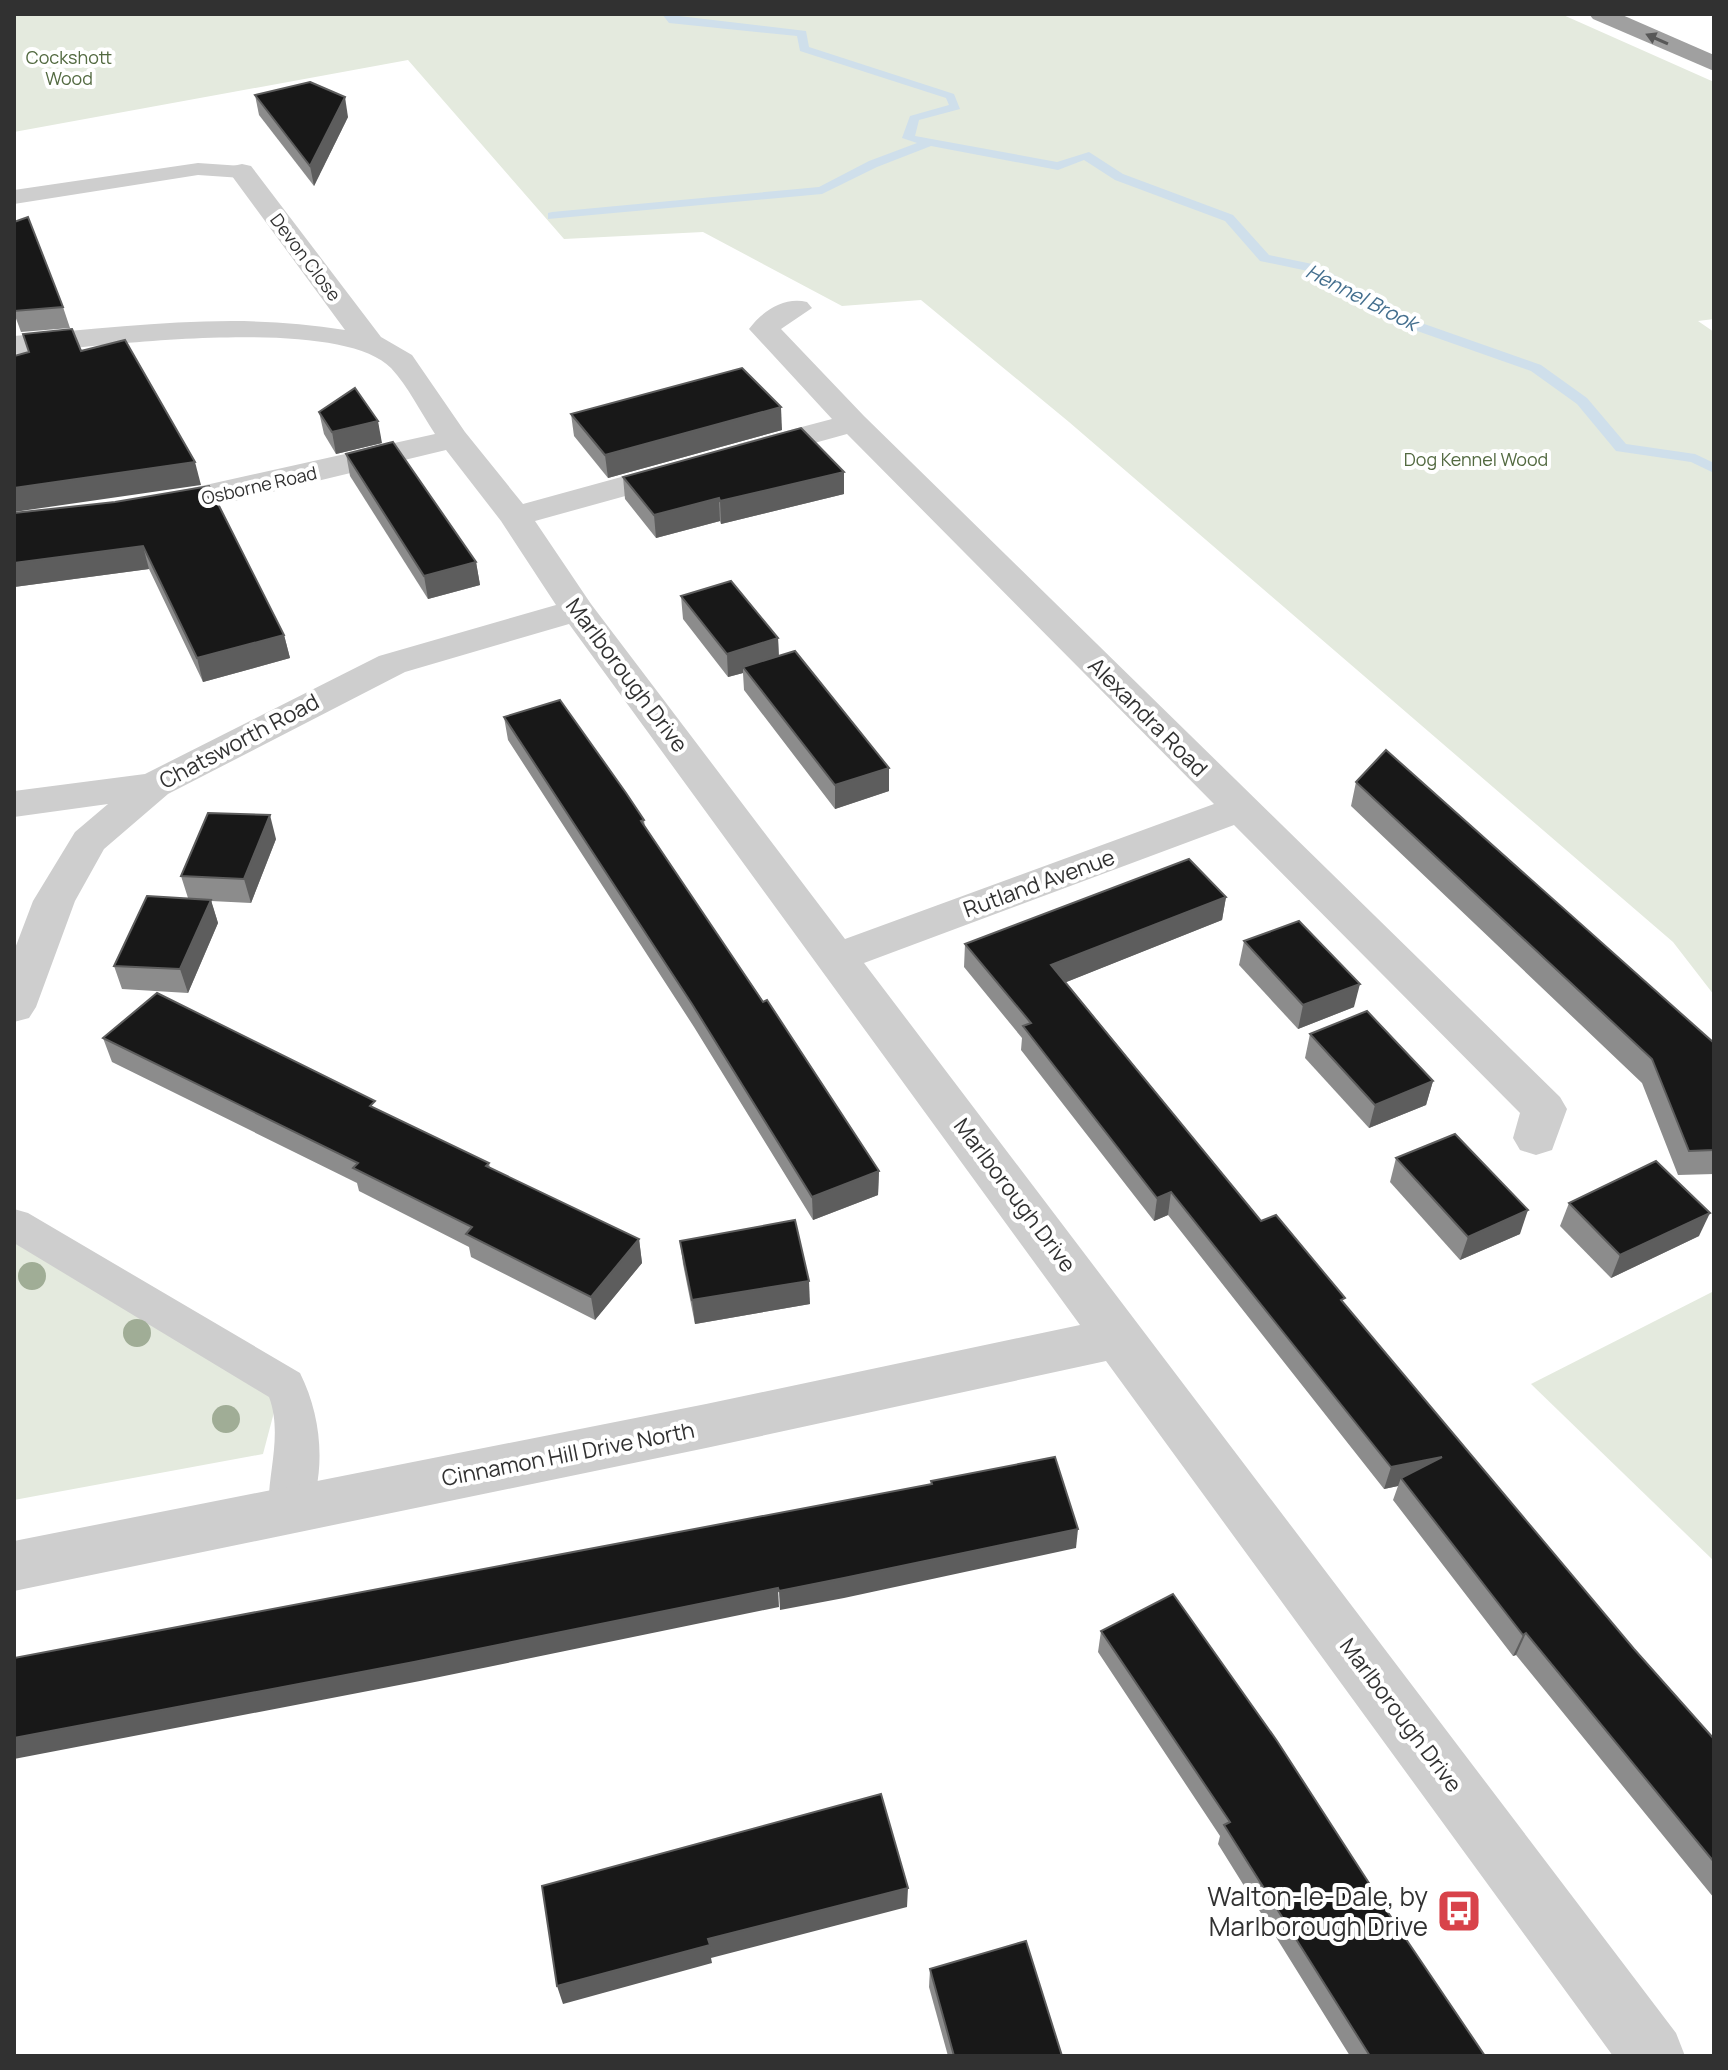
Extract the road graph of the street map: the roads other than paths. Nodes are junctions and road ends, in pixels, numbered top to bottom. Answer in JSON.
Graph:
{"nodes":[{"id":1,"x":1601,"y":14,"type":"edge"},
{"id":2,"x":1714,"y":64,"type":"edge"},
{"id":3,"x":242,"y":172,"type":"joint"},
{"id":4,"x":14,"y":197,"type":"edge"},
{"id":5,"x":797,"y":308,"type":"dead end"},
{"id":6,"x":370,"y":343,"type":"junction"},
{"id":7,"x":14,"y":345,"type":"edge"},
{"id":8,"x":853,"y":423,"type":"junction"},
{"id":9,"x":454,"y":439,"type":"junction"},
{"id":10,"x":121,"y":512,"type":"edge"},
{"id":11,"x":515,"y":516,"type":"junction"},
{"id":12,"x":577,"y":610,"type":"junction"},
{"id":13,"x":154,"y":785,"type":"junction"},
{"id":14,"x":14,"y":804,"type":"edge"},
{"id":15,"x":1240,"y":809,"type":"junction"},
{"id":16,"x":838,"y":957,"type":"junction"},
{"id":17,"x":14,"y":1007,"type":"edge"},
{"id":18,"x":1536,"y":1138,"type":"dead end"},
{"id":19,"x":14,"y":1224,"type":"edge"},
{"id":20,"x":1121,"y":1337,"type":"junction"},
{"id":21,"x":289,"y":1510,"type":"junction"},
{"id":22,"x":14,"y":1566,"type":"edge"},
{"id":23,"x":1653,"y":2056,"type":"edge"}],
"edges":[{"from":2,"to":1,"type":"highway","one_way":true},
{"from":3,"to":4,"type":"lane"},
{"from":3,"to":6,"type":"street","name":"Devon Close"},
{"from":5,"to":8,"type":"street","name":"Alexandra Road"},
{"from":6,"to":7,"type":"street"},
{"from":6,"to":9,"type":"street","name":"Marlborough Drive"},
{"from":8,"to":11,"type":"street"},
{"from":8,"to":15,"type":"street","name":"Alexandra Road"},
{"from":9,"to":10,"type":"street","name":"Osborne Road"},
{"from":9,"to":11,"type":"street","name":"Marlborough Drive"},
{"from":11,"to":12,"type":"street","name":"Marlborough Drive"},
{"from":12,"to":13,"type":"street","name":"Chatsworth Road"},
{"from":12,"to":16,"type":"street","name":"Marlborough Drive"},
{"from":13,"to":14,"type":"street"},
{"from":13,"to":17,"type":"street","name":"Chatsworth Road"},
{"from":15,"to":16,"type":"street","name":"Rutland Avenue"},
{"from":15,"to":18,"type":"street","name":"Alexandra Road"},
{"from":16,"to":20,"type":"street","name":"Marlborough Drive"},
{"from":19,"to":21,"type":"lane"},
{"from":20,"to":21,"type":"street","name":"Cinnamon Hill Drive North"},
{"from":20,"to":23,"type":"street","name":"Marlborough Drive"},
{"from":21,"to":22,"type":"street","name":"Cinnamon Hill Drive North"}]}
